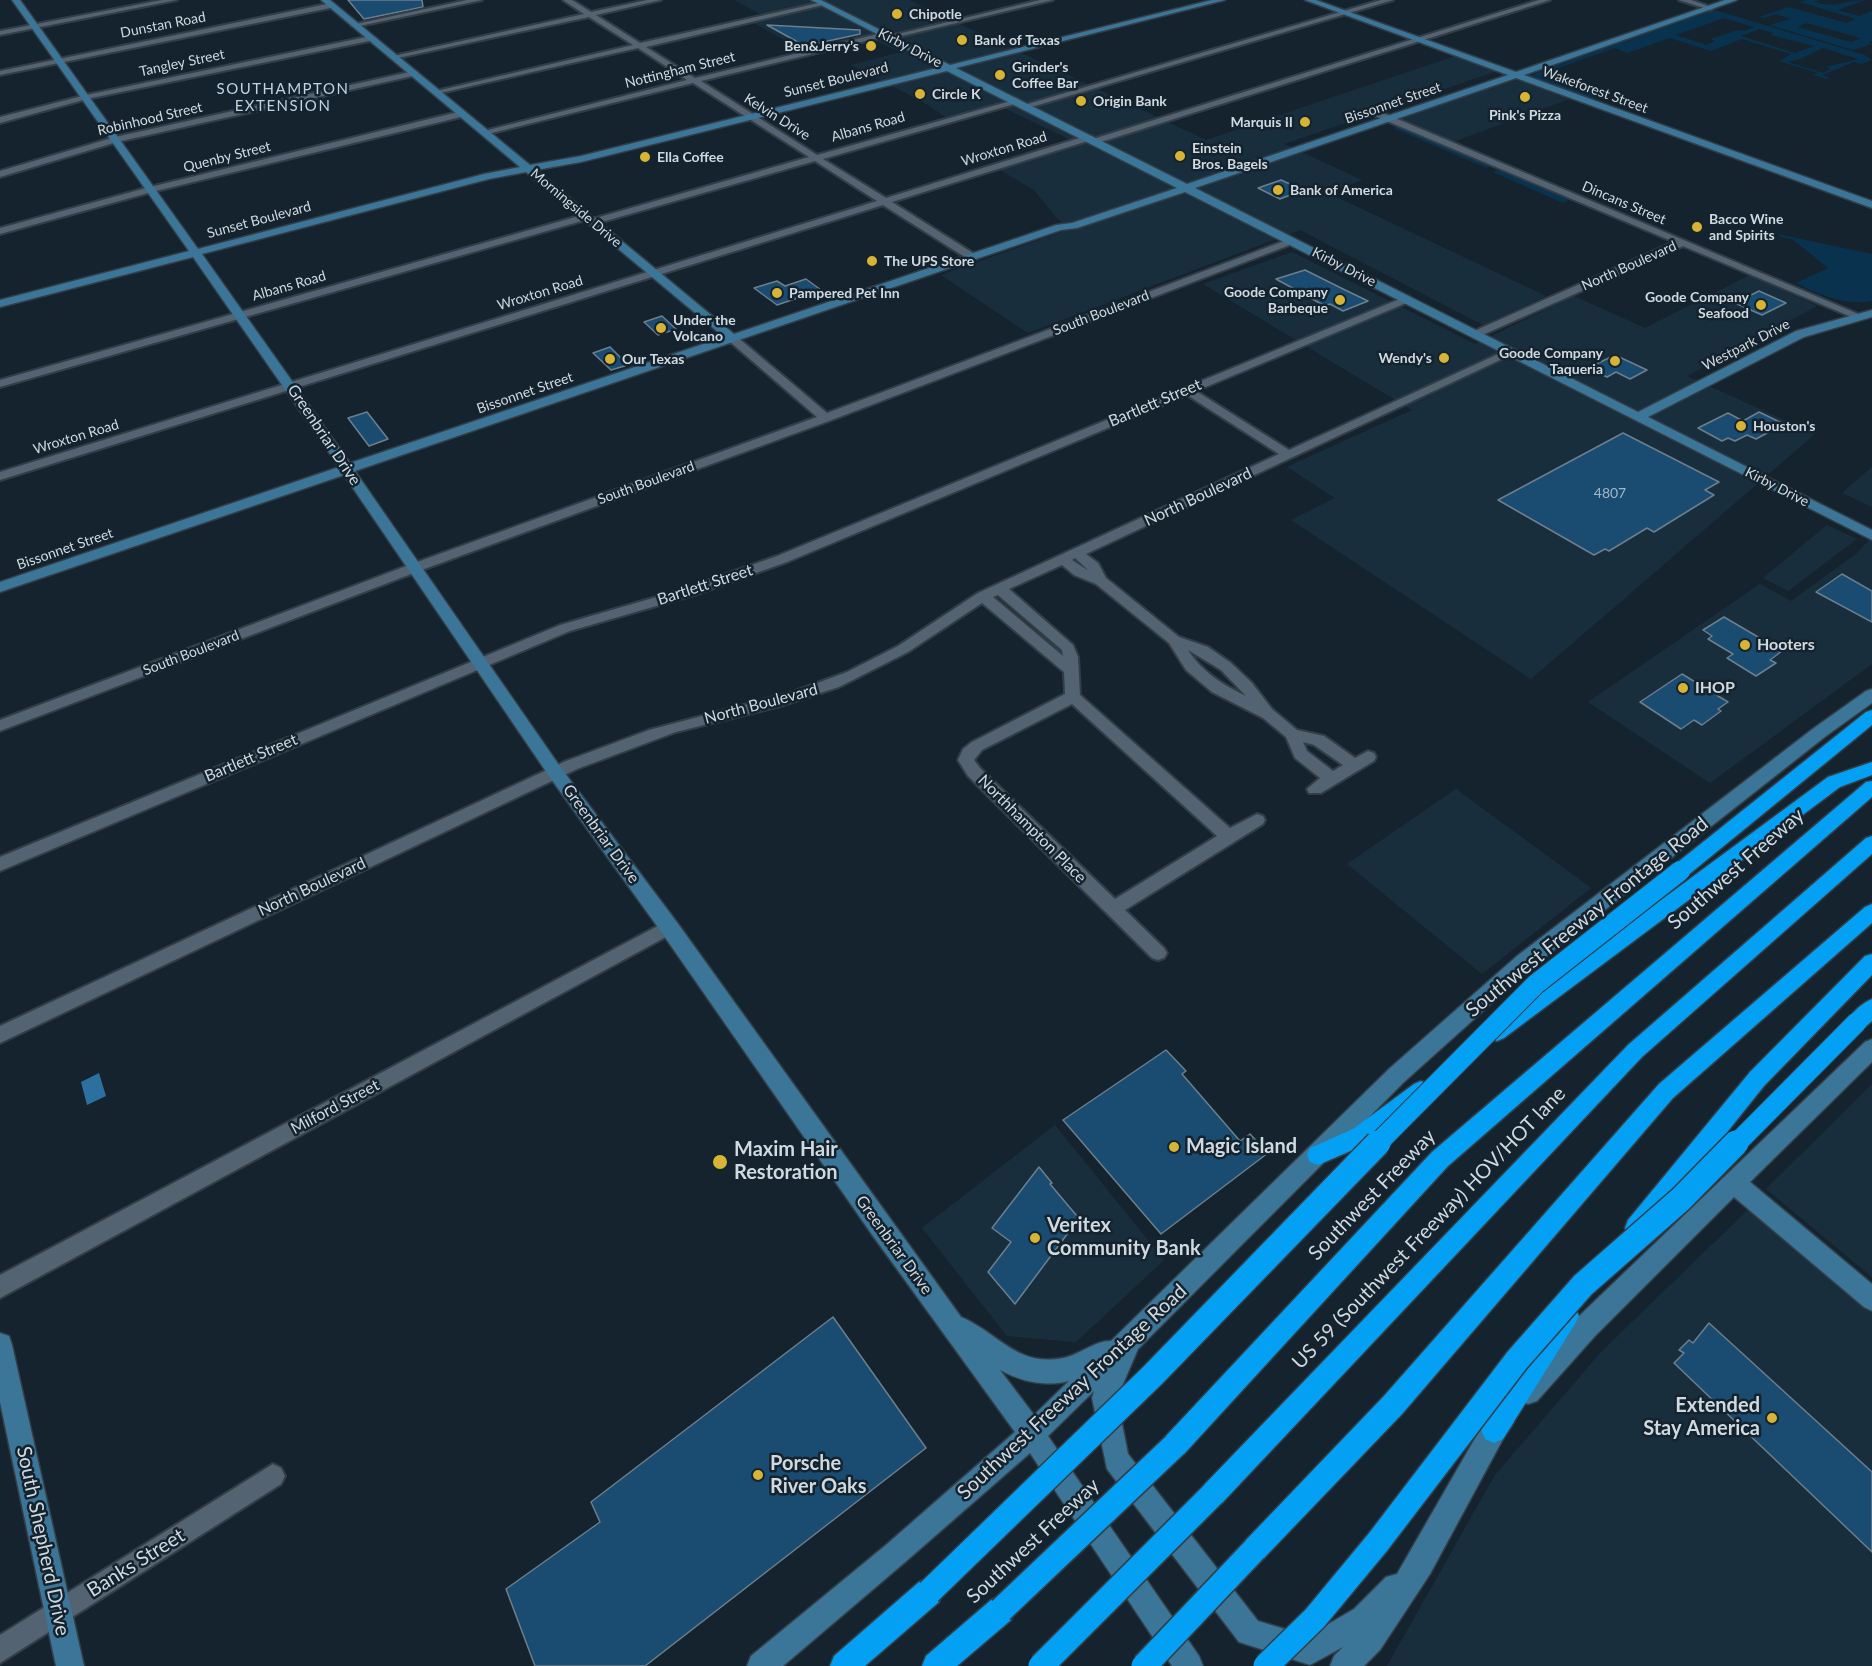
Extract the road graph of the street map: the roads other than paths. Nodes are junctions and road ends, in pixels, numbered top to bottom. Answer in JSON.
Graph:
{"nodes":[{"id":1,"x":16,"y":0,"type":"edge"},
{"id":2,"x":173,"y":0,"type":"edge"},
{"id":3,"x":478,"y":0,"type":"edge"},
{"id":4,"x":567,"y":0,"type":"edge"},
{"id":5,"x":657,"y":0,"type":"edge"},
{"id":6,"x":1049,"y":0,"type":"edge"},
{"id":7,"x":1221,"y":0,"type":"edge"},
{"id":8,"x":1309,"y":0,"type":"edge"},
{"id":9,"x":1389,"y":0,"type":"edge"},
{"id":10,"x":1546,"y":0,"type":"edge"},
{"id":11,"x":1683,"y":0,"type":"edge"},
{"id":12,"x":1733,"y":0,"type":"edge"},
{"id":13,"x":819,"y":2,"type":"edge"},
{"id":14,"x":329,"y":3,"type":"edge"},
{"id":15,"x":1711,"y":4,"type":"edge"},
{"id":16,"x":1699,"y":5,"type":"junction"},
{"id":17,"x":1344,"y":13,"type":"junction"},
{"id":18,"x":590,"y":15,"type":"junction"},
{"id":19,"x":355,"y":25,"type":"junction"},
{"id":20,"x":34,"y":26,"type":"junction"},
{"id":21,"x":0,"y":33,"type":"edge"},
{"id":22,"x":886,"y":36,"type":"junction"},
{"id":23,"x":371,"y":38,"type":"junction"},
{"id":24,"x":1420,"y":40,"type":"junction"},
{"id":25,"x":639,"y":46,"type":"junction"},
{"id":26,"x":393,"y":57,"type":"junction"},
{"id":27,"x":59,"y":59,"type":"junction"},
{"id":28,"x":948,"y":67,"type":"junction"},
{"id":29,"x":1505,"y":71,"type":"junction"},
{"id":30,"x":0,"y":73,"type":"edge"},
{"id":31,"x":414,"y":73,"type":"junction"},
{"id":32,"x":1518,"y":76,"type":"junction"},
{"id":33,"x":694,"y":80,"type":"junction"},
{"id":34,"x":436,"y":92,"type":"junction"},
{"id":35,"x":86,"y":97,"type":"junction"},
{"id":36,"x":1015,"y":101,"type":"junction"},
{"id":37,"x":1025,"y":106,"type":"junction"},
{"id":38,"x":462,"y":114,"type":"junction"},
{"id":39,"x":1378,"y":114,"type":"junction"},
{"id":40,"x":751,"y":117,"type":"junction"},
{"id":41,"x":1391,"y":119,"type":"junction"},
{"id":42,"x":0,"y":120,"type":"edge"},
{"id":43,"x":484,"y":132,"type":"junction"},
{"id":44,"x":115,"y":140,"type":"junction"},
{"id":45,"x":1092,"y":140,"type":"junction"},
{"id":46,"x":1291,"y":144,"type":"junction"},
{"id":47,"x":1302,"y":149,"type":"junction"},
{"id":48,"x":815,"y":158,"type":"junction"},
{"id":49,"x":526,"y":167,"type":"junction"},
{"id":50,"x":0,"y":174,"type":"edge"},
{"id":51,"x":1181,"y":186,"type":"junction"},
{"id":52,"x":150,"y":190,"type":"junction"},
{"id":53,"x":886,"y":202,"type":"junction"},
{"id":54,"x":1872,"y":205,"type":"edge"},
{"id":55,"x":589,"y":220,"type":"junction"},
{"id":56,"x":0,"y":231,"type":"edge"},
{"id":57,"x":1292,"y":241,"type":"junction"},
{"id":58,"x":1683,"y":242,"type":"junction"},
{"id":59,"x":193,"y":249,"type":"junction"},
{"id":60,"x":972,"y":257,"type":"junction"},
{"id":61,"x":654,"y":273,"type":"junction"},
{"id":62,"x":0,"y":294,"type":"edge"},
{"id":63,"x":1407,"y":299,"type":"junction"},
{"id":64,"x":0,"y":304,"type":"edge"},
{"id":65,"x":1872,"y":313,"type":"edge"},
{"id":66,"x":241,"y":316,"type":"junction"},
{"id":67,"x":1858,"y":316,"type":"junction"},
{"id":68,"x":1476,"y":334,"type":"junction"},
{"id":69,"x":732,"y":338,"type":"junction"},
{"id":70,"x":1511,"y":352,"type":"junction"},
{"id":71,"x":0,"y":384,"type":"edge"},
{"id":72,"x":290,"y":386,"type":"junction"},
{"id":73,"x":1187,"y":390,"type":"junction"},
{"id":74,"x":1638,"y":417,"type":"junction"},
{"id":75,"x":825,"y":418,"type":"junction"},
{"id":76,"x":1289,"y":455,"type":"junction"},
{"id":77,"x":347,"y":469,"type":"junction"},
{"id":78,"x":0,"y":476,"type":"edge"},
{"id":79,"x":1872,"y":536,"type":"edge"},
{"id":80,"x":1071,"y":556,"type":"junction"},
{"id":81,"x":414,"y":568,"type":"junction"},
{"id":82,"x":0,"y":587,"type":"edge"},
{"id":83,"x":1000,"y":589,"type":"junction"},
{"id":84,"x":983,"y":596,"type":"junction"},
{"id":85,"x":1041,"y":623,"type":"junction"},
{"id":86,"x":1024,"y":632,"type":"junction"},
{"id":87,"x":1174,"y":640,"type":"junction"},
{"id":88,"x":480,"y":662,"type":"junction"},
{"id":89,"x":1071,"y":670,"type":"junction"},
{"id":90,"x":1872,"y":695,"type":"edge"},
{"id":91,"x":1073,"y":697,"type":"junction"},
{"id":92,"x":1268,"y":714,"type":"junction"},
{"id":93,"x":1872,"y":716,"type":"edge"},
{"id":94,"x":0,"y":726,"type":"edge"},
{"id":95,"x":1292,"y":734,"type":"junction"},
{"id":96,"x":1872,"y":768,"type":"edge"},
{"id":97,"x":555,"y":772,"type":"junction"},
{"id":98,"x":1332,"y":779,"type":"junction"},
{"id":99,"x":1872,"y":787,"type":"edge"},
{"id":100,"x":1315,"y":789,"type":"dead end"},
{"id":101,"x":1257,"y":820,"type":"dead end"},
{"id":102,"x":1229,"y":837,"type":"junction"},
{"id":103,"x":1872,"y":843,"type":"edge"},
{"id":104,"x":0,"y":864,"type":"edge"},
{"id":105,"x":1113,"y":909,"type":"junction"},
{"id":106,"x":1872,"y":912,"type":"edge"},
{"id":107,"x":669,"y":927,"type":"junction"},
{"id":108,"x":1158,"y":953,"type":"dead end"},
{"id":109,"x":1872,"y":962,"type":"edge"},
{"id":110,"x":1864,"y":1015,"type":"edge"},
{"id":111,"x":0,"y":1035,"type":"edge"},
{"id":112,"x":1872,"y":1048,"type":"edge"},
{"id":113,"x":1318,"y":1155,"type":"junction"},
{"id":114,"x":1734,"y":1183,"type":"junction"},
{"id":115,"x":0,"y":1287,"type":"edge"},
{"id":116,"x":1872,"y":1299,"type":"edge"},
{"id":117,"x":950,"y":1322,"type":"junction"},
{"id":118,"x":1129,"y":1341,"type":"junction"},
{"id":119,"x":0,"y":1345,"type":"edge"},
{"id":120,"x":1494,"y":1430,"type":"junction"},
{"id":121,"x":1032,"y":1434,"type":"junction"},
{"id":122,"x":273,"y":1476,"type":"dead end"},
{"id":123,"x":1420,"y":1564,"type":"junction"},
{"id":124,"x":59,"y":1612,"type":"junction"},
{"id":125,"x":0,"y":1650,"type":"edge"},
{"id":126,"x":70,"y":1666,"type":"edge"},
{"id":127,"x":761,"y":1666,"type":"edge"},
{"id":128,"x":844,"y":1666,"type":"edge"},
{"id":129,"x":936,"y":1666,"type":"edge"},
{"id":130,"x":1041,"y":1666,"type":"edge"},
{"id":131,"x":1144,"y":1666,"type":"edge"},
{"id":132,"x":1190,"y":1666,"type":"edge"},
{"id":133,"x":1266,"y":1666,"type":"edge"},
{"id":134,"x":1344,"y":1666,"type":"edge"}],
"edges":[{"from":1,"to":20,"type":"main road","name":"Greenbriar Drive"},
{"from":2,"to":20,"type":"street"},
{"from":3,"to":19,"type":"street"},
{"from":4,"to":18,"type":"street","name":"Kelvin Drive"},
{"from":5,"to":18,"type":"street"},
{"from":6,"to":22,"type":"street","name":"Nottingham Street"},
{"from":7,"to":28,"type":"main road","name":"Sunset Boulevard"},
{"from":8,"to":17,"type":"main road","name":"Wakeforest Street"},
{"from":9,"to":17,"type":"street"},
{"from":10,"to":24,"type":"street","name":"Wroxton Road"},
{"from":11,"to":16,"type":"street"},
{"from":12,"to":15,"type":"main road","name":"Bissonnet Street"},
{"from":13,"to":22,"type":"main road","name":"Kirby Drive"},
{"from":13,"to":25,"type":"street"},
{"from":14,"to":19,"type":"main road","name":"Morningside Drive"},
{"from":14,"to":27,"type":"street","name":"Dunstan Road"},
{"from":15,"to":16,"type":"main road","name":"Bissonnet Street"},
{"from":15,"to":32,"type":"main road","name":"Bissonnet Street"},
{"from":16,"to":29,"type":"main road","name":"Bissonnet Street"},
{"from":17,"to":24,"type":"main road","name":"Wakeforest Street"},
{"from":17,"to":37,"type":"street"},
{"from":18,"to":25,"type":"street","name":"Kelvin Drive"},
{"from":18,"to":26,"type":"street"},
{"from":19,"to":23,"type":"main road","name":"Morningside Drive"},
{"from":20,"to":21,"type":"street"},
{"from":20,"to":27,"type":"main road","name":"Greenbriar Drive"},
{"from":22,"to":28,"type":"main road","name":"Kirby Drive"},
{"from":22,"to":33,"type":"street","name":"Nottingham Street"},
{"from":23,"to":26,"type":"main road","name":"Morningside Drive"},
{"from":23,"to":35,"type":"street","name":"Tangley Street"},
{"from":24,"to":29,"type":"main road","name":"Wakeforest Street"},
{"from":24,"to":45,"type":"street","name":"Wroxton Road"},
{"from":25,"to":33,"type":"street","name":"Kelvin Drive"},
{"from":25,"to":34,"type":"street"},
{"from":26,"to":31,"type":"main road","name":"Morningside Drive"},
{"from":27,"to":30,"type":"street","name":"Dunstan Road"},
{"from":27,"to":35,"type":"main road","name":"Greenbriar Drive"},
{"from":28,"to":36,"type":"main road","name":"Kirby Drive"},
{"from":28,"to":40,"type":"main road","name":"Sunset Boulevard"},
{"from":29,"to":32,"type":"main road","name":"Wakeforest Street"},
{"from":29,"to":39,"type":"main road","name":"Bissonnet Street"},
{"from":31,"to":34,"type":"main road","name":"Morningside Drive"},
{"from":31,"to":44,"type":"street","name":"Robinhood Street"},
{"from":32,"to":41,"type":"main road","name":"Bissonnet Street"},
{"from":32,"to":54,"type":"main road","name":"Wakeforest Street"},
{"from":33,"to":40,"type":"street","name":"Kelvin Drive"},
{"from":33,"to":43,"type":"street","name":"Nottingham Street"},
{"from":34,"to":38,"type":"main road","name":"Morningside Drive"},
{"from":35,"to":42,"type":"street","name":"Tangley Street"},
{"from":35,"to":44,"type":"main road","name":"Greenbriar Drive"},
{"from":36,"to":37,"type":"main road","name":"Kirby Drive"},
{"from":36,"to":48,"type":"street","name":"Albans Road"},
{"from":37,"to":45,"type":"main road","name":"Kirby Drive"},
{"from":38,"to":43,"type":"main road","name":"Morningside Drive"},
{"from":38,"to":52,"type":"street","name":"Quenby Street"},
{"from":39,"to":41,"type":"street","name":"Dincans Street"},
{"from":39,"to":46,"type":"main road","name":"Bissonnet Street"},
{"from":40,"to":48,"type":"street","name":"Kelvin Drive"},
{"from":40,"to":49,"type":"main road","name":"Sunset Boulevard"},
{"from":41,"to":47,"type":"main road","name":"Bissonnet Street"},
{"from":41,"to":58,"type":"street","name":"Dincans Street"},
{"from":43,"to":49,"type":"main road","name":"Morningside Drive"},
{"from":44,"to":50,"type":"street","name":"Robinhood Street"},
{"from":44,"to":52,"type":"main road","name":"Greenbriar Drive"},
{"from":45,"to":51,"type":"main road","name":"Kirby Drive"},
{"from":45,"to":53,"type":"street","name":"Wroxton Road"},
{"from":46,"to":47,"type":"main road"},
{"from":46,"to":51,"type":"main road","name":"Bissonnet Street"},
{"from":47,"to":51,"type":"main road","name":"Bissonnet Street"},
{"from":48,"to":53,"type":"street","name":"Kelvin Drive"},
{"from":48,"to":55,"type":"street","name":"Albans Road"},
{"from":49,"to":55,"type":"main road","name":"Morningside Drive"},
{"from":49,"to":59,"type":"main road","name":"Sunset Boulevard"},
{"from":51,"to":57,"type":"main road","name":"Kirby Drive"},
{"from":51,"to":60,"type":"main road","name":"Bissonnet Street"},
{"from":52,"to":56,"type":"street","name":"Quenby Street"},
{"from":52,"to":59,"type":"main road","name":"Greenbriar Drive"},
{"from":53,"to":60,"type":"street","name":"Kelvin Drive"},
{"from":53,"to":61,"type":"street","name":"Wroxton Road"},
{"from":55,"to":61,"type":"main road","name":"Morningside Drive"},
{"from":55,"to":66,"type":"street","name":"Albans Road"},
{"from":57,"to":63,"type":"main road","name":"Kirby Drive"},
{"from":57,"to":75,"type":"street","name":"South Boulevard"},
{"from":58,"to":67,"type":"street","name":"Dincans Street"},
{"from":58,"to":68,"type":"street","name":"North Boulevard"},
{"from":59,"to":62,"type":"main road","name":"Sunset Boulevard"},
{"from":59,"to":64,"type":"main road","name":"Sunset Boulevard"},
{"from":59,"to":66,"type":"main road","name":"Greenbriar Drive"},
{"from":60,"to":69,"type":"main road","name":"Bissonnet Street"},
{"from":61,"to":69,"type":"main road","name":"Morningside Drive"},
{"from":61,"to":72,"type":"street","name":"Wroxton Road"},
{"from":63,"to":68,"type":"main road","name":"Kirby Drive"},
{"from":63,"to":73,"type":"street","name":"Bartlett Street"},
{"from":65,"to":67,"type":"main road","name":"Westpark Drive"},
{"from":66,"to":71,"type":"street","name":"Albans Road"},
{"from":66,"to":72,"type":"main road","name":"Greenbriar Drive"},
{"from":67,"to":74,"type":"main road","name":"Westpark Drive"},
{"from":68,"to":70,"type":"main road","name":"Kirby Drive"},
{"from":69,"to":75,"type":"street","name":"Morningside Drive"},
{"from":69,"to":77,"type":"main road","name":"Bissonnet Street"},
{"from":70,"to":74,"type":"main road","name":"Kirby Drive"},
{"from":70,"to":76,"type":"street","name":"North Boulevard"},
{"from":72,"to":77,"type":"main road","name":"Greenbriar Drive"},
{"from":72,"to":78,"type":"street","name":"Wroxton Road"},
{"from":73,"to":76,"type":"street"},
{"from":73,"to":88,"type":"street","name":"Bartlett Street"},
{"from":74,"to":79,"type":"main road","name":"Kirby Drive"},
{"from":75,"to":81,"type":"street","name":"South Boulevard"},
{"from":76,"to":80,"type":"street","name":"North Boulevard"},
{"from":77,"to":81,"type":"main road","name":"Greenbriar Drive"},
{"from":77,"to":82,"type":"main road","name":"Bissonnet Street"},
{"from":80,"to":83,"type":"street","name":"North Boulevard"},
{"from":80,"to":87,"type":"street"},
{"from":81,"to":88,"type":"main road","name":"Greenbriar Drive"},
{"from":81,"to":94,"type":"street","name":"South Boulevard"},
{"from":83,"to":84,"type":"street","name":"North Boulevard"},
{"from":83,"to":85,"type":"street"},
{"from":84,"to":86,"type":"street"},
{"from":84,"to":97,"type":"street","name":"North Boulevard"},
{"from":85,"to":86,"type":"street"},
{"from":85,"to":89,"type":"street"},
{"from":86,"to":89,"type":"street"},
{"from":87,"to":92,"type":"street"},
{"from":87,"to":92,"type":"street"},
{"from":88,"to":97,"type":"main road","name":"Greenbriar Drive"},
{"from":88,"to":104,"type":"street","name":"Bartlett Street"},
{"from":89,"to":91,"type":"street"},
{"from":90,"to":113,"type":"main road","name":"Southwest Freeway Frontage Road"},
{"from":91,"to":102,"type":"street"},
{"from":91,"to":105,"type":"street","name":"Northhampton Place"},
{"from":92,"to":95,"type":"street"},
{"from":93,"to":128,"type":"highway","bridge":true},
{"from":95,"to":98,"type":"street"},
{"from":95,"to":98,"type":"street"},
{"from":96,"to":113,"type":"highway"},
{"from":97,"to":107,"type":"main road","name":"Greenbriar Drive"},
{"from":97,"to":111,"type":"street","name":"North Boulevard"},
{"from":98,"to":100,"type":"street"},
{"from":99,"to":129,"type":"highway","name":"Southwest Freeway","bridge":true},
{"from":101,"to":102,"type":"street"},
{"from":102,"to":105,"type":"street"},
{"from":103,"to":130,"type":"highway","name":"US 59 (Southwest Freeway) HOV/HOT lane","bridge":true},
{"from":105,"to":108,"type":"street","name":"Northhampton Place"},
{"from":106,"to":131,"type":"highway","bridge":true},
{"from":107,"to":115,"type":"street","name":"Milford Street"},
{"from":107,"to":117,"type":"main road","name":"Greenbriar Drive"},
{"from":109,"to":120,"type":"highway"},
{"from":110,"to":133,"type":"highway","bridge":true},
{"from":112,"to":114,"type":"main road"},
{"from":113,"to":118,"type":"main road","name":"Southwest Freeway Frontage Road"},
{"from":114,"to":116,"type":"main road"},
{"from":114,"to":120,"type":"main road"},
{"from":117,"to":118,"type":"main road"},
{"from":117,"to":121,"type":"main road","name":"Greenbriar Drive"},
{"from":118,"to":121,"type":"main road","name":"Southwest Freeway Frontage Road"},
{"from":118,"to":123,"type":"main road"},
{"from":119,"to":124,"type":"main road","name":"South Shepherd Drive"},
{"from":120,"to":123,"type":"main road"},
{"from":121,"to":127,"type":"main road","name":"Southwest Freeway Frontage Road"},
{"from":121,"to":132,"type":"main road","name":"Greenbriar Drive"},
{"from":122,"to":124,"type":"street","name":"Banks Street"},
{"from":123,"to":134,"type":"main road"},
{"from":124,"to":125,"type":"street","name":"Banks Street"},
{"from":124,"to":126,"type":"main road","name":"South Shepherd Drive"}]}
